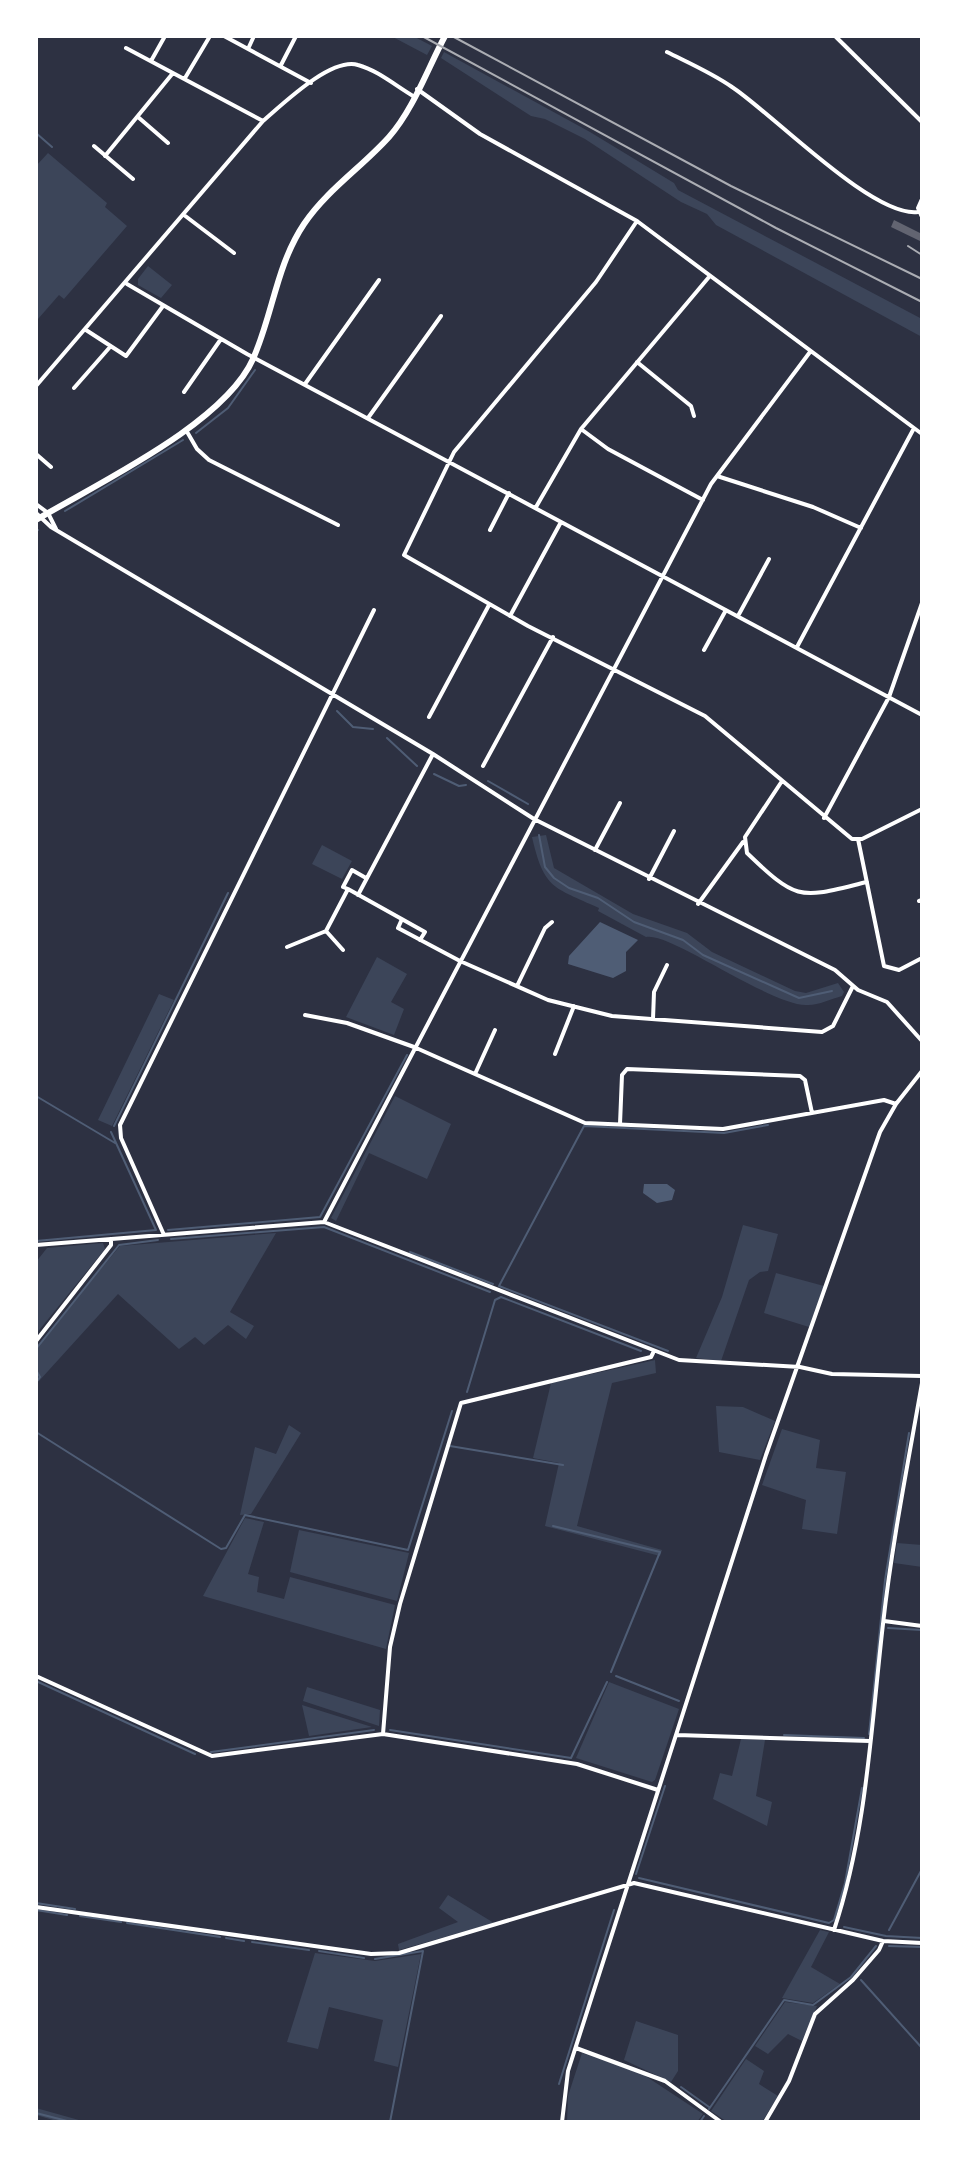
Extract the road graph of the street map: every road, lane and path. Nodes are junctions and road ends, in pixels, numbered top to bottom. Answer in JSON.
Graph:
{"nodes":[{"id":1,"x":165,"y":36,"type":"edge"},
{"id":2,"x":210,"y":36,"type":"edge"},
{"id":3,"x":224,"y":36,"type":"edge"},
{"id":4,"x":254,"y":36,"type":"edge"},
{"id":5,"x":296,"y":36,"type":"edge"},
{"id":6,"x":445,"y":36,"type":"edge"},
{"id":7,"x":835,"y":36,"type":"edge"},
{"id":8,"x":126,"y":48,"type":"dead end"},
{"id":9,"x":248,"y":49,"type":"junction"},
{"id":10,"x":667,"y":52,"type":"dead end"},
{"id":11,"x":151,"y":61,"type":"junction"},
{"id":12,"x":281,"y":65,"type":"junction"},
{"id":13,"x":173,"y":73,"type":"junction"},
{"id":14,"x":185,"y":79,"type":"junction"},
{"id":15,"x":311,"y":83,"type":"junction"},
{"id":16,"x":415,"y":92,"type":"junction"},
{"id":17,"x":138,"y":117,"type":"junction"},
{"id":18,"x":263,"y":121,"type":"junction"},
{"id":19,"x":922,"y":122,"type":"edge"},
{"id":20,"x":168,"y":143,"type":"dead end"},
{"id":21,"x":94,"y":146,"type":"dead end"},
{"id":22,"x":105,"y":156,"type":"junction"},
{"id":23,"x":133,"y":179,"type":"dead end"},
{"id":24,"x":922,"y":199,"type":"edge"},
{"id":25,"x":920,"y":214,"type":"edge"},
{"id":26,"x":184,"y":215,"type":"junction"},
{"id":27,"x":637,"y":221,"type":"junction"},
{"id":28,"x":234,"y":253,"type":"dead end"},
{"id":29,"x":710,"y":276,"type":"junction"},
{"id":30,"x":379,"y":280,"type":"dead end"},
{"id":31,"x":127,"y":284,"type":"junction"},
{"id":32,"x":163,"y":306,"type":"junction"},
{"id":33,"x":441,"y":316,"type":"dead end"},
{"id":34,"x":86,"y":330,"type":"junction"},
{"id":35,"x":221,"y":339,"type":"junction"},
{"id":36,"x":110,"y":347,"type":"junction"},
{"id":37,"x":810,"y":352,"type":"junction"},
{"id":38,"x":254,"y":357,"type":"junction"},
{"id":39,"x":637,"y":362,"type":"junction"},
{"id":40,"x":305,"y":384,"type":"junction"},
{"id":41,"x":36,"y":386,"type":"edge"},
{"id":42,"x":74,"y":388,"type":"dead end"},
{"id":43,"x":184,"y":392,"type":"dead end"},
{"id":44,"x":694,"y":416,"type":"dead end"},
{"id":45,"x":368,"y":418,"type":"junction"},
{"id":46,"x":922,"y":425,"type":"edge"},
{"id":47,"x":581,"y":429,"type":"junction"},
{"id":48,"x":186,"y":430,"type":"junction"},
{"id":49,"x":918,"y":433,"type":"edge"},
{"id":50,"x":36,"y":454,"type":"edge"},
{"id":51,"x":448,"y":461,"type":"junction"},
{"id":52,"x":51,"y":467,"type":"dead end"},
{"id":53,"x":717,"y":476,"type":"junction"},
{"id":54,"x":509,"y":493,"type":"junction"},
{"id":55,"x":703,"y":500,"type":"junction"},
{"id":56,"x":36,"y":504,"type":"edge"},
{"id":57,"x":536,"y":507,"type":"junction"},
{"id":58,"x":48,"y":513,"type":"junction"},
{"id":59,"x":37,"y":517,"type":"edge"},
{"id":60,"x":561,"y":522,"type":"junction"},
{"id":61,"x":338,"y":525,"type":"dead end"},
{"id":62,"x":861,"y":528,"type":"junction"},
{"id":63,"x":56,"y":529,"type":"junction"},
{"id":64,"x":490,"y":530,"type":"dead end"},
{"id":65,"x":769,"y":559,"type":"dead end"},
{"id":66,"x":663,"y":576,"type":"junction"},
{"id":67,"x":922,"y":603,"type":"edge"},
{"id":68,"x":489,"y":605,"type":"junction"},
{"id":69,"x":726,"y":609,"type":"junction"},
{"id":70,"x":374,"y":610,"type":"dead end"},
{"id":71,"x":510,"y":616,"type":"junction"},
{"id":72,"x":738,"y":616,"type":"junction"},
{"id":73,"x":553,"y":637,"type":"junction"},
{"id":74,"x":797,"y":647,"type":"junction"},
{"id":75,"x":704,"y":650,"type":"dead end"},
{"id":76,"x":613,"y":668,"type":"junction"},
{"id":77,"x":333,"y":695,"type":"junction"},
{"id":78,"x":889,"y":697,"type":"junction"},
{"id":79,"x":922,"y":715,"type":"edge"},
{"id":80,"x":429,"y":717,"type":"dead end"},
{"id":81,"x":433,"y":754,"type":"junction"},
{"id":82,"x":483,"y":766,"type":"dead end"},
{"id":83,"x":782,"y":781,"type":"junction"},
{"id":84,"x":620,"y":803,"type":"dead end"},
{"id":85,"x":921,"y":811,"type":"edge"},
{"id":86,"x":824,"y":818,"type":"junction"},
{"id":87,"x":534,"y":819,"type":"junction"},
{"id":88,"x":674,"y":831,"type":"dead end"},
{"id":89,"x":858,"y":839,"type":"junction"},
{"id":90,"x":743,"y":842,"type":"junction"},
{"id":91,"x":594,"y":851,"type":"junction"},
{"id":92,"x":367,"y":878,"type":"junction"},
{"id":93,"x":649,"y":879,"type":"junction"},
{"id":94,"x":867,"y":882,"type":"junction"},
{"id":95,"x":348,"y":889,"type":"junction"},
{"id":96,"x":358,"y":895,"type":"junction"},
{"id":97,"x":698,"y":904,"type":"junction"},
{"id":98,"x":402,"y":919,"type":"junction"},
{"id":99,"x":552,"y":922,"type":"dead end"},
{"id":100,"x":326,"y":931,"type":"junction"},
{"id":101,"x":420,"y":940,"type":"junction"},
{"id":102,"x":287,"y":947,"type":"dead end"},
{"id":103,"x":343,"y":950,"type":"dead end"},
{"id":104,"x":922,"y":958,"type":"edge"},
{"id":105,"x":460,"y":961,"type":"junction"},
{"id":106,"x":667,"y":965,"type":"dead end"},
{"id":107,"x":517,"y":986,"type":"junction"},
{"id":108,"x":853,"y":986,"type":"junction"},
{"id":109,"x":574,"y":1006,"type":"junction"},
{"id":110,"x":305,"y":1015,"type":"dead end"},
{"id":111,"x":653,"y":1019,"type":"junction"},
{"id":112,"x":495,"y":1030,"type":"dead end"},
{"id":113,"x":922,"y":1041,"type":"edge"},
{"id":114,"x":414,"y":1047,"type":"junction"},
{"id":115,"x":555,"y":1054,"type":"dead end"},
{"id":116,"x":922,"y":1071,"type":"edge"},
{"id":117,"x":475,"y":1074,"type":"junction"},
{"id":118,"x":896,"y":1104,"type":"junction"},
{"id":119,"x":812,"y":1113,"type":"junction"},
{"id":120,"x":620,"y":1124,"type":"junction"},
{"id":121,"x":324,"y":1222,"type":"junction"},
{"id":122,"x":164,"y":1235,"type":"junction"},
{"id":123,"x":111,"y":1239,"type":"junction"},
{"id":124,"x":36,"y":1245,"type":"edge"},
{"id":125,"x":36,"y":1341,"type":"edge"},
{"id":126,"x":653,"y":1352,"type":"junction"},
{"id":127,"x":800,"y":1367,"type":"junction"},
{"id":128,"x":922,"y":1376,"type":"edge"},
{"id":129,"x":922,"y":1383,"type":"edge"},
{"id":130,"x":884,"y":1621,"type":"junction"},
{"id":131,"x":922,"y":1626,"type":"edge"},
{"id":132,"x":36,"y":1676,"type":"edge"},
{"id":133,"x":383,"y":1734,"type":"junction"},
{"id":134,"x":677,"y":1735,"type":"junction"},
{"id":135,"x":871,"y":1741,"type":"junction"},
{"id":136,"x":658,"y":1790,"type":"junction"},
{"id":137,"x":627,"y":1885,"type":"junction"},
{"id":138,"x":36,"y":1907,"type":"edge"},
{"id":139,"x":834,"y":1930,"type":"junction"},
{"id":140,"x":883,"y":1941,"type":"junction"},
{"id":141,"x":922,"y":1943,"type":"edge"},
{"id":142,"x":576,"y":2048,"type":"junction"},
{"id":143,"x":562,"y":2122,"type":"edge"},
{"id":144,"x":721,"y":2122,"type":"edge"},
{"id":145,"x":765,"y":2122,"type":"edge"}],
"edges":[{"from":1,"to":11,"type":"street"},
{"from":2,"to":14,"type":"street"},
{"from":3,"to":9,"type":"street"},
{"from":4,"to":9,"type":"street"},
{"from":5,"to":12,"type":"street"},
{"from":6,"to":16,"type":"main road"},
{"from":7,"to":19,"type":"street"},
{"from":8,"to":11,"type":"street"},
{"from":9,"to":12,"type":"street"},
{"from":10,"to":25,"type":"street"},
{"from":11,"to":13,"type":"street"},
{"from":12,"to":15,"type":"street"},
{"from":13,"to":14,"type":"street"},
{"from":13,"to":17,"type":"street"},
{"from":14,"to":18,"type":"street"},
{"from":15,"to":16,"type":"street"},
{"from":15,"to":18,"type":"street"},
{"from":16,"to":27,"type":"street"},
{"from":16,"to":38,"type":"main road"},
{"from":17,"to":20,"type":"street"},
{"from":17,"to":22,"type":"street"},
{"from":18,"to":26,"type":"street"},
{"from":21,"to":22,"type":"street"},
{"from":22,"to":23,"type":"street"},
{"from":24,"to":25,"type":"street"},
{"from":26,"to":28,"type":"street"},
{"from":26,"to":31,"type":"street"},
{"from":27,"to":29,"type":"street"},
{"from":27,"to":51,"type":"street"},
{"from":29,"to":37,"type":"street"},
{"from":29,"to":39,"type":"street"},
{"from":30,"to":40,"type":"street"},
{"from":31,"to":32,"type":"street"},
{"from":31,"to":34,"type":"street"},
{"from":32,"to":35,"type":"street"},
{"from":32,"to":36,"type":"street"},
{"from":33,"to":45,"type":"street"},
{"from":34,"to":36,"type":"street"},
{"from":34,"to":41,"type":"street"},
{"from":35,"to":38,"type":"street"},
{"from":35,"to":43,"type":"street"},
{"from":36,"to":42,"type":"street"},
{"from":37,"to":49,"type":"street"},
{"from":37,"to":53,"type":"street"},
{"from":38,"to":40,"type":"street"},
{"from":38,"to":48,"type":"main road"},
{"from":39,"to":44,"type":"street"},
{"from":39,"to":47,"type":"street"},
{"from":40,"to":45,"type":"street"},
{"from":45,"to":51,"type":"street"},
{"from":46,"to":49,"type":"street"},
{"from":47,"to":55,"type":"street"},
{"from":47,"to":57,"type":"street"},
{"from":48,"to":58,"type":"main road"},
{"from":48,"to":61,"type":"street"},
{"from":49,"to":62,"type":"street"},
{"from":50,"to":52,"type":"street"},
{"from":51,"to":54,"type":"street"},
{"from":51,"to":68,"type":"street"},
{"from":53,"to":55,"type":"street"},
{"from":53,"to":62,"type":"street"},
{"from":54,"to":57,"type":"street"},
{"from":54,"to":64,"type":"street"},
{"from":55,"to":66,"type":"street"},
{"from":56,"to":58,"type":"street"},
{"from":57,"to":60,"type":"street"},
{"from":58,"to":59,"type":"main road"},
{"from":58,"to":63,"type":"street"},
{"from":59,"to":63,"type":"street"},
{"from":60,"to":66,"type":"street"},
{"from":60,"to":71,"type":"street"},
{"from":62,"to":74,"type":"street"},
{"from":63,"to":77,"type":"street"},
{"from":65,"to":72,"type":"street"},
{"from":66,"to":69,"type":"street"},
{"from":66,"to":76,"type":"street"},
{"from":67,"to":78,"type":"street"},
{"from":68,"to":71,"type":"street"},
{"from":68,"to":80,"type":"street"},
{"from":69,"to":72,"type":"street"},
{"from":69,"to":75,"type":"street"},
{"from":70,"to":77,"type":"street"},
{"from":71,"to":73,"type":"street"},
{"from":72,"to":74,"type":"street"},
{"from":73,"to":76,"type":"street"},
{"from":73,"to":82,"type":"street"},
{"from":74,"to":78,"type":"street"},
{"from":76,"to":83,"type":"street"},
{"from":76,"to":87,"type":"street"},
{"from":77,"to":81,"type":"street"},
{"from":77,"to":122,"type":"street"},
{"from":78,"to":79,"type":"street"},
{"from":78,"to":86,"type":"street"},
{"from":81,"to":87,"type":"street"},
{"from":81,"to":92,"type":"street"},
{"from":83,"to":86,"type":"street"},
{"from":83,"to":90,"type":"street"},
{"from":84,"to":91,"type":"street"},
{"from":85,"to":89,"type":"street"},
{"from":86,"to":89,"type":"street"},
{"from":87,"to":91,"type":"street"},
{"from":87,"to":105,"type":"street"},
{"from":88,"to":93,"type":"street"},
{"from":89,"to":94,"type":"street"},
{"from":90,"to":94,"type":"street"},
{"from":90,"to":97,"type":"street"},
{"from":91,"to":93,"type":"street"},
{"from":92,"to":95,"type":"street"},
{"from":92,"to":96,"type":"street"},
{"from":93,"to":97,"type":"street"},
{"from":94,"to":104,"type":"street"},
{"from":95,"to":96,"type":"street"},
{"from":95,"to":100,"type":"street"},
{"from":96,"to":98,"type":"street"},
{"from":97,"to":108,"type":"street"},
{"from":98,"to":101,"type":"street"},
{"from":98,"to":101,"type":"street"},
{"from":99,"to":107,"type":"street"},
{"from":100,"to":102,"type":"street"},
{"from":100,"to":103,"type":"street"},
{"from":101,"to":105,"type":"street"},
{"from":105,"to":107,"type":"street"},
{"from":105,"to":114,"type":"street"},
{"from":106,"to":111,"type":"street"},
{"from":107,"to":109,"type":"street"},
{"from":108,"to":111,"type":"street"},
{"from":108,"to":113,"type":"street"},
{"from":109,"to":111,"type":"street"},
{"from":109,"to":115,"type":"street"},
{"from":110,"to":114,"type":"street"},
{"from":112,"to":117,"type":"street"},
{"from":114,"to":117,"type":"street"},
{"from":114,"to":121,"type":"street"},
{"from":116,"to":118,"type":"street"},
{"from":117,"to":120,"type":"street"},
{"from":118,"to":119,"type":"street"},
{"from":118,"to":127,"type":"street"},
{"from":119,"to":120,"type":"street"},
{"from":119,"to":120,"type":"street"},
{"from":121,"to":122,"type":"street"},
{"from":121,"to":126,"type":"street"},
{"from":122,"to":123,"type":"street"},
{"from":123,"to":124,"type":"street"},
{"from":123,"to":125,"type":"street"},
{"from":126,"to":127,"type":"street"},
{"from":126,"to":133,"type":"street"},
{"from":127,"to":128,"type":"street"},
{"from":127,"to":134,"type":"street"},
{"from":129,"to":130,"type":"street"},
{"from":130,"to":131,"type":"street"},
{"from":130,"to":135,"type":"street"},
{"from":132,"to":133,"type":"street"},
{"from":133,"to":136,"type":"street"},
{"from":134,"to":135,"type":"street"},
{"from":134,"to":136,"type":"street"},
{"from":135,"to":139,"type":"street"},
{"from":136,"to":137,"type":"street"},
{"from":137,"to":138,"type":"street"},
{"from":137,"to":139,"type":"street"},
{"from":137,"to":142,"type":"street"},
{"from":139,"to":140,"type":"street"},
{"from":140,"to":141,"type":"street"},
{"from":140,"to":145,"type":"street"},
{"from":142,"to":143,"type":"street"},
{"from":142,"to":144,"type":"street"}]}
